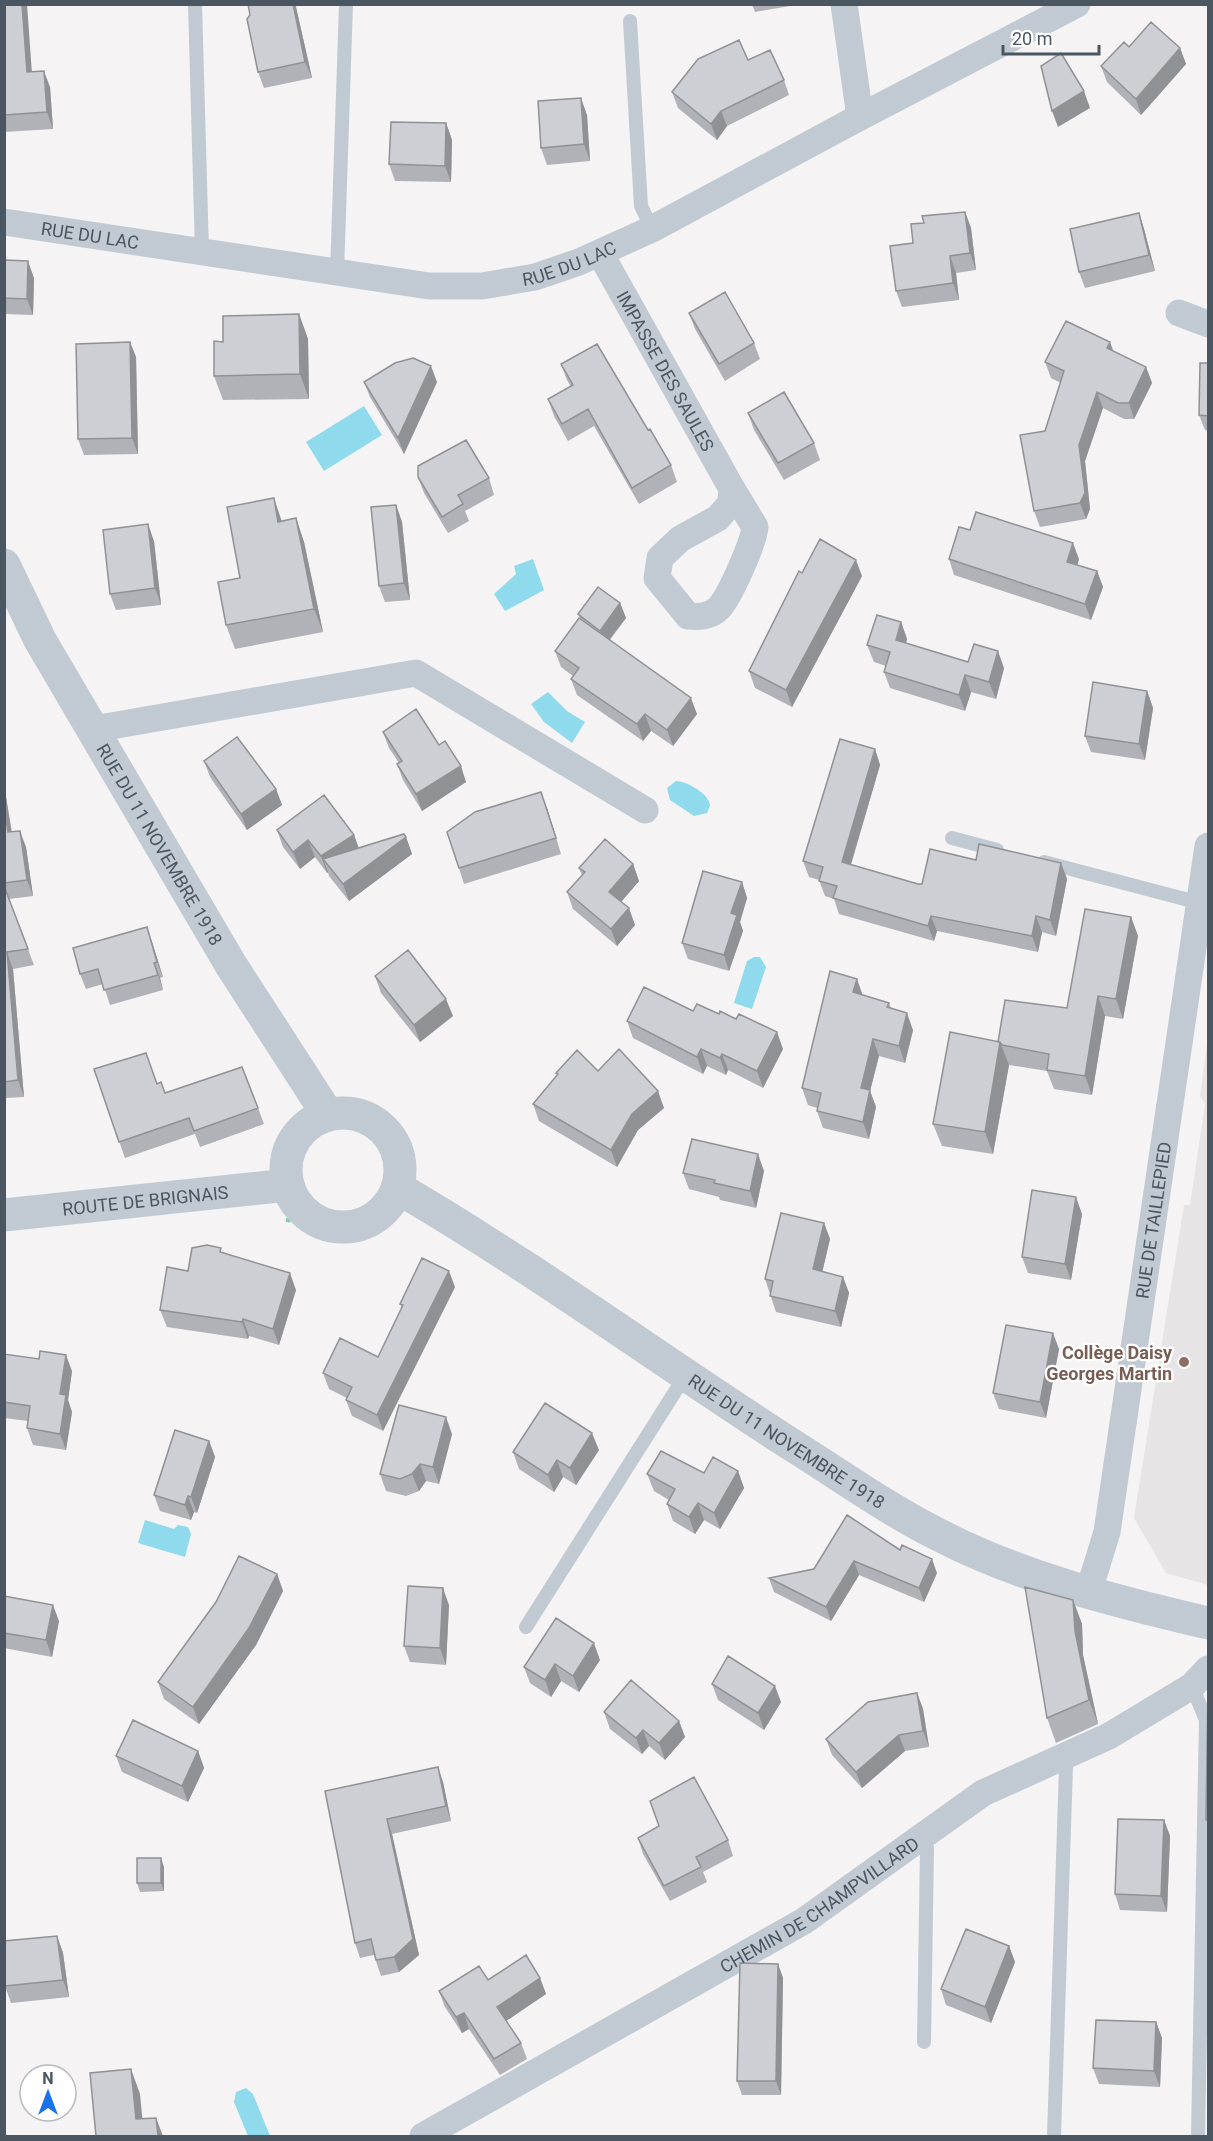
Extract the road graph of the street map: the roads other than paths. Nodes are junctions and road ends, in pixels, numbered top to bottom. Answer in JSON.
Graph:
{"nodes":[{"id":1,"x":195,"y":4,"type":"edge"},
{"id":2,"x":346,"y":4,"type":"edge"},
{"id":3,"x":844,"y":4,"type":"edge"},
{"id":4,"x":1077,"y":4,"type":"edge"},
{"id":5,"x":630,"y":21,"type":"dead end"},
{"id":6,"x":860,"y":117,"type":"junction"},
{"id":7,"x":4,"y":222,"type":"edge"},
{"id":8,"x":652,"y":229,"type":"junction"},
{"id":9,"x":201,"y":252,"type":"junction"},
{"id":10,"x":600,"y":253,"type":"junction"},
{"id":11,"x":337,"y":273,"type":"junction"},
{"id":12,"x":1179,"y":313,"type":"dead end"},
{"id":13,"x":1209,"y":324,"type":"edge"},
{"id":14,"x":732,"y":489,"type":"junction"},
{"id":15,"x":4,"y":565,"type":"edge"},
{"id":16,"x":94,"y":729,"type":"junction"},
{"id":17,"x":645,"y":810,"type":"dead end"},
{"id":18,"x":952,"y":838,"type":"dead end"},
{"id":19,"x":1209,"y":846,"type":"edge"},
{"id":20,"x":1009,"y":853,"type":"edge"},
{"id":21,"x":1031,"y":859,"type":"edge"},
{"id":22,"x":1200,"y":903,"type":"junction"},
{"id":23,"x":328,"y":1115,"type":"junction"},
{"id":24,"x":288,"y":1185,"type":"junction"},
{"id":25,"x":398,"y":1188,"type":"junction"},
{"id":26,"x":4,"y":1215,"type":"edge"},
{"id":27,"x":685,"y":1376,"type":"junction"},
{"id":28,"x":1089,"y":1590,"type":"junction"},
{"id":29,"x":1209,"y":1623,"type":"edge"},
{"id":30,"x":526,"y":1627,"type":"dead end"},
{"id":31,"x":1200,"y":1678,"type":"edge"},
{"id":32,"x":1063,"y":1757,"type":"junction"},
{"id":33,"x":919,"y":1836,"type":"junction"},
{"id":34,"x":924,"y":2042,"type":"dead end"},
{"id":35,"x":423,"y":2136,"type":"edge"},
{"id":36,"x":1054,"y":2136,"type":"edge"},
{"id":37,"x":1197,"y":2136,"type":"edge"}],
"edges":[{"from":1,"to":9,"type":"lane"},
{"from":2,"to":11,"type":"lane"},
{"from":3,"to":6,"type":"street"},
{"from":4,"to":6,"type":"street","name":"RUE DU LAC"},
{"from":5,"to":8,"type":"lane"},
{"from":6,"to":8,"type":"street","name":"RUE DU LAC"},
{"from":7,"to":9,"type":"street","name":"RUE DU LAC"},
{"from":8,"to":10,"type":"street","name":"RUE DU LAC"},
{"from":9,"to":11,"type":"street","name":"RUE DU LAC"},
{"from":10,"to":11,"type":"street","name":"RUE DU LAC"},
{"from":10,"to":14,"type":"street","name":"IMPASSE DES SAULES"},
{"from":12,"to":13,"type":"street"},
{"from":14,"to":14,"type":"street","name":"IMPASSE DES SAULES"},
{"from":15,"to":16,"type":"street","name":"RUE DU 11 NOVEMBRE 1918"},
{"from":16,"to":17,"type":"street"},
{"from":16,"to":23,"type":"street","name":"RUE DU 11 NOVEMBRE 1918"},
{"from":18,"to":20,"type":"lane"},
{"from":19,"to":22,"type":"street","name":"RUE DE TAILLEPIED"},
{"from":21,"to":22,"type":"lane"},
{"from":22,"to":28,"type":"street","name":"RUE DE TAILLEPIED"},
{"from":23,"to":24,"type":"street"},
{"from":23,"to":25,"type":"street"},
{"from":24,"to":25,"type":"street"},
{"from":24,"to":26,"type":"street","name":"ROUTE DE BRIGNAIS"},
{"from":25,"to":27,"type":"street","name":"RUE DU 11 NOVEMBRE 1918"},
{"from":27,"to":28,"type":"street","name":"RUE DU 11 NOVEMBRE 1918"},
{"from":27,"to":30,"type":"lane"},
{"from":28,"to":29,"type":"street","name":"RUE DU 11 NOVEMBRE 1918"},
{"from":31,"to":32,"type":"street","name":"CHEMIN DE CHAMPVILLARD"},
{"from":31,"to":37,"type":"lane"},
{"from":32,"to":33,"type":"street","name":"CHEMIN DE CHAMPVILLARD"},
{"from":32,"to":36,"type":"lane"},
{"from":33,"to":34,"type":"lane"},
{"from":33,"to":35,"type":"street","name":"CHEMIN DE CHAMPVILLARD"}]}
